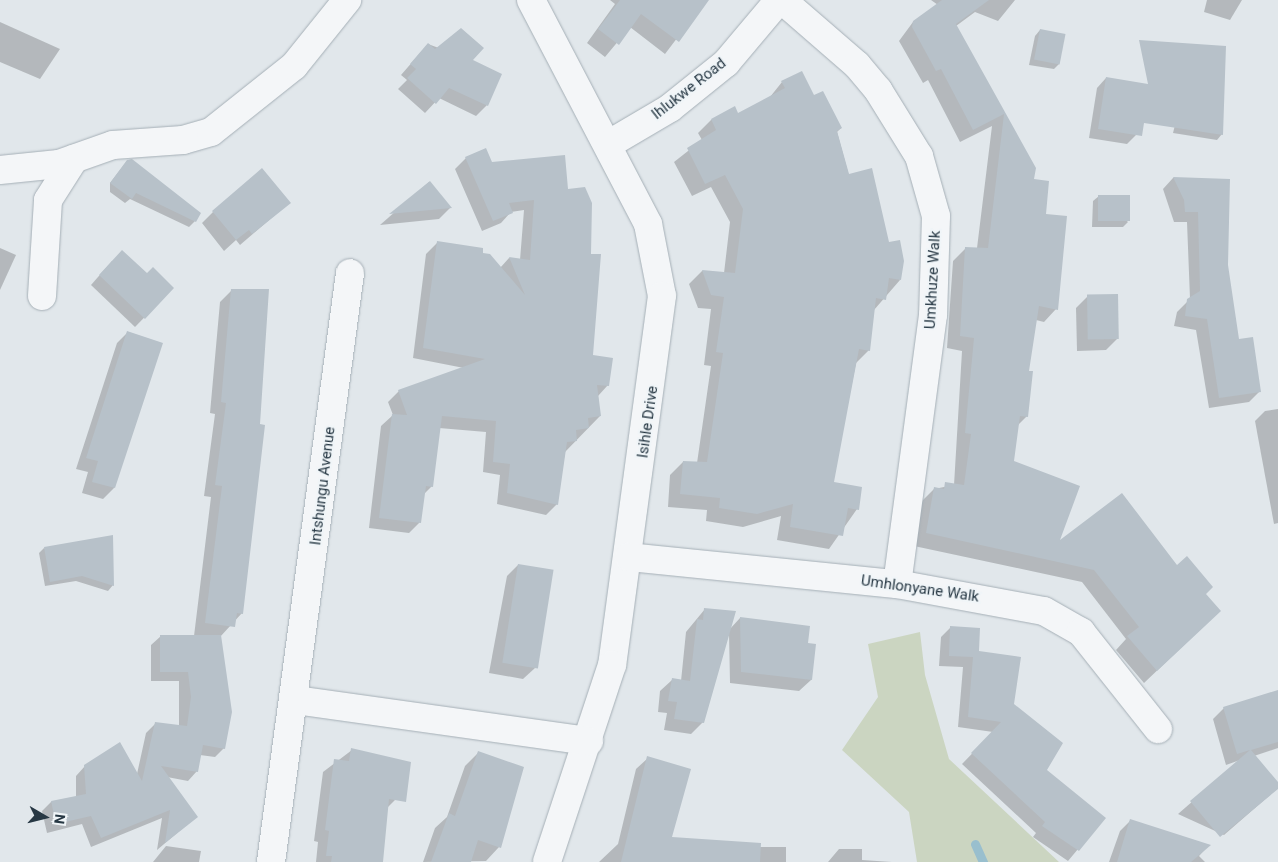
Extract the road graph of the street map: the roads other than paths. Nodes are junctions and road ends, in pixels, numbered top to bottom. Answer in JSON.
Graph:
{"nodes":[{"id":1,"x":347,"y":0,"type":"edge"},
{"id":2,"x":532,"y":0,"type":"edge"},
{"id":3,"x":781,"y":0,"type":"edge"},
{"id":4,"x":609,"y":144,"type":"junction"},
{"id":5,"x":74,"y":159,"type":"junction"},
{"id":6,"x":0,"y":170,"type":"edge"},
{"id":7,"x":350,"y":272,"type":"dead end"},
{"id":8,"x":42,"y":296,"type":"dead end"},
{"id":9,"x":629,"y":557,"type":"junction"},
{"id":10,"x":897,"y":584,"type":"junction"},
{"id":11,"x":296,"y":700,"type":"junction"},
{"id":12,"x":1158,"y":729,"type":"dead end"},
{"id":13,"x":589,"y":741,"type":"junction"},
{"id":14,"x":271,"y":862,"type":"edge"},
{"id":15,"x":547,"y":862,"type":"edge"}],
"edges":[{"from":1,"to":5,"type":"street"},
{"from":2,"to":4,"type":"street","name":"Isihle Drive"},
{"from":3,"to":4,"type":"street","name":"Ihlukwe Road"},
{"from":3,"to":10,"type":"street","name":"Umkhuze Walk"},
{"from":4,"to":9,"type":"street","name":"Isihle Drive"},
{"from":5,"to":6,"type":"street"},
{"from":5,"to":8,"type":"street"},
{"from":7,"to":11,"type":"street","name":"Intshungu Avenue"},
{"from":9,"to":10,"type":"street","name":"Umhlonyane Walk"},
{"from":9,"to":13,"type":"street","name":"Isihle Drive"},
{"from":10,"to":12,"type":"street","name":"Umhlonyane Walk"},
{"from":11,"to":13,"type":"street"},
{"from":11,"to":14,"type":"street","name":"Intshungu Avenue"},
{"from":13,"to":15,"type":"street","name":"Isihle Drive"}]}
